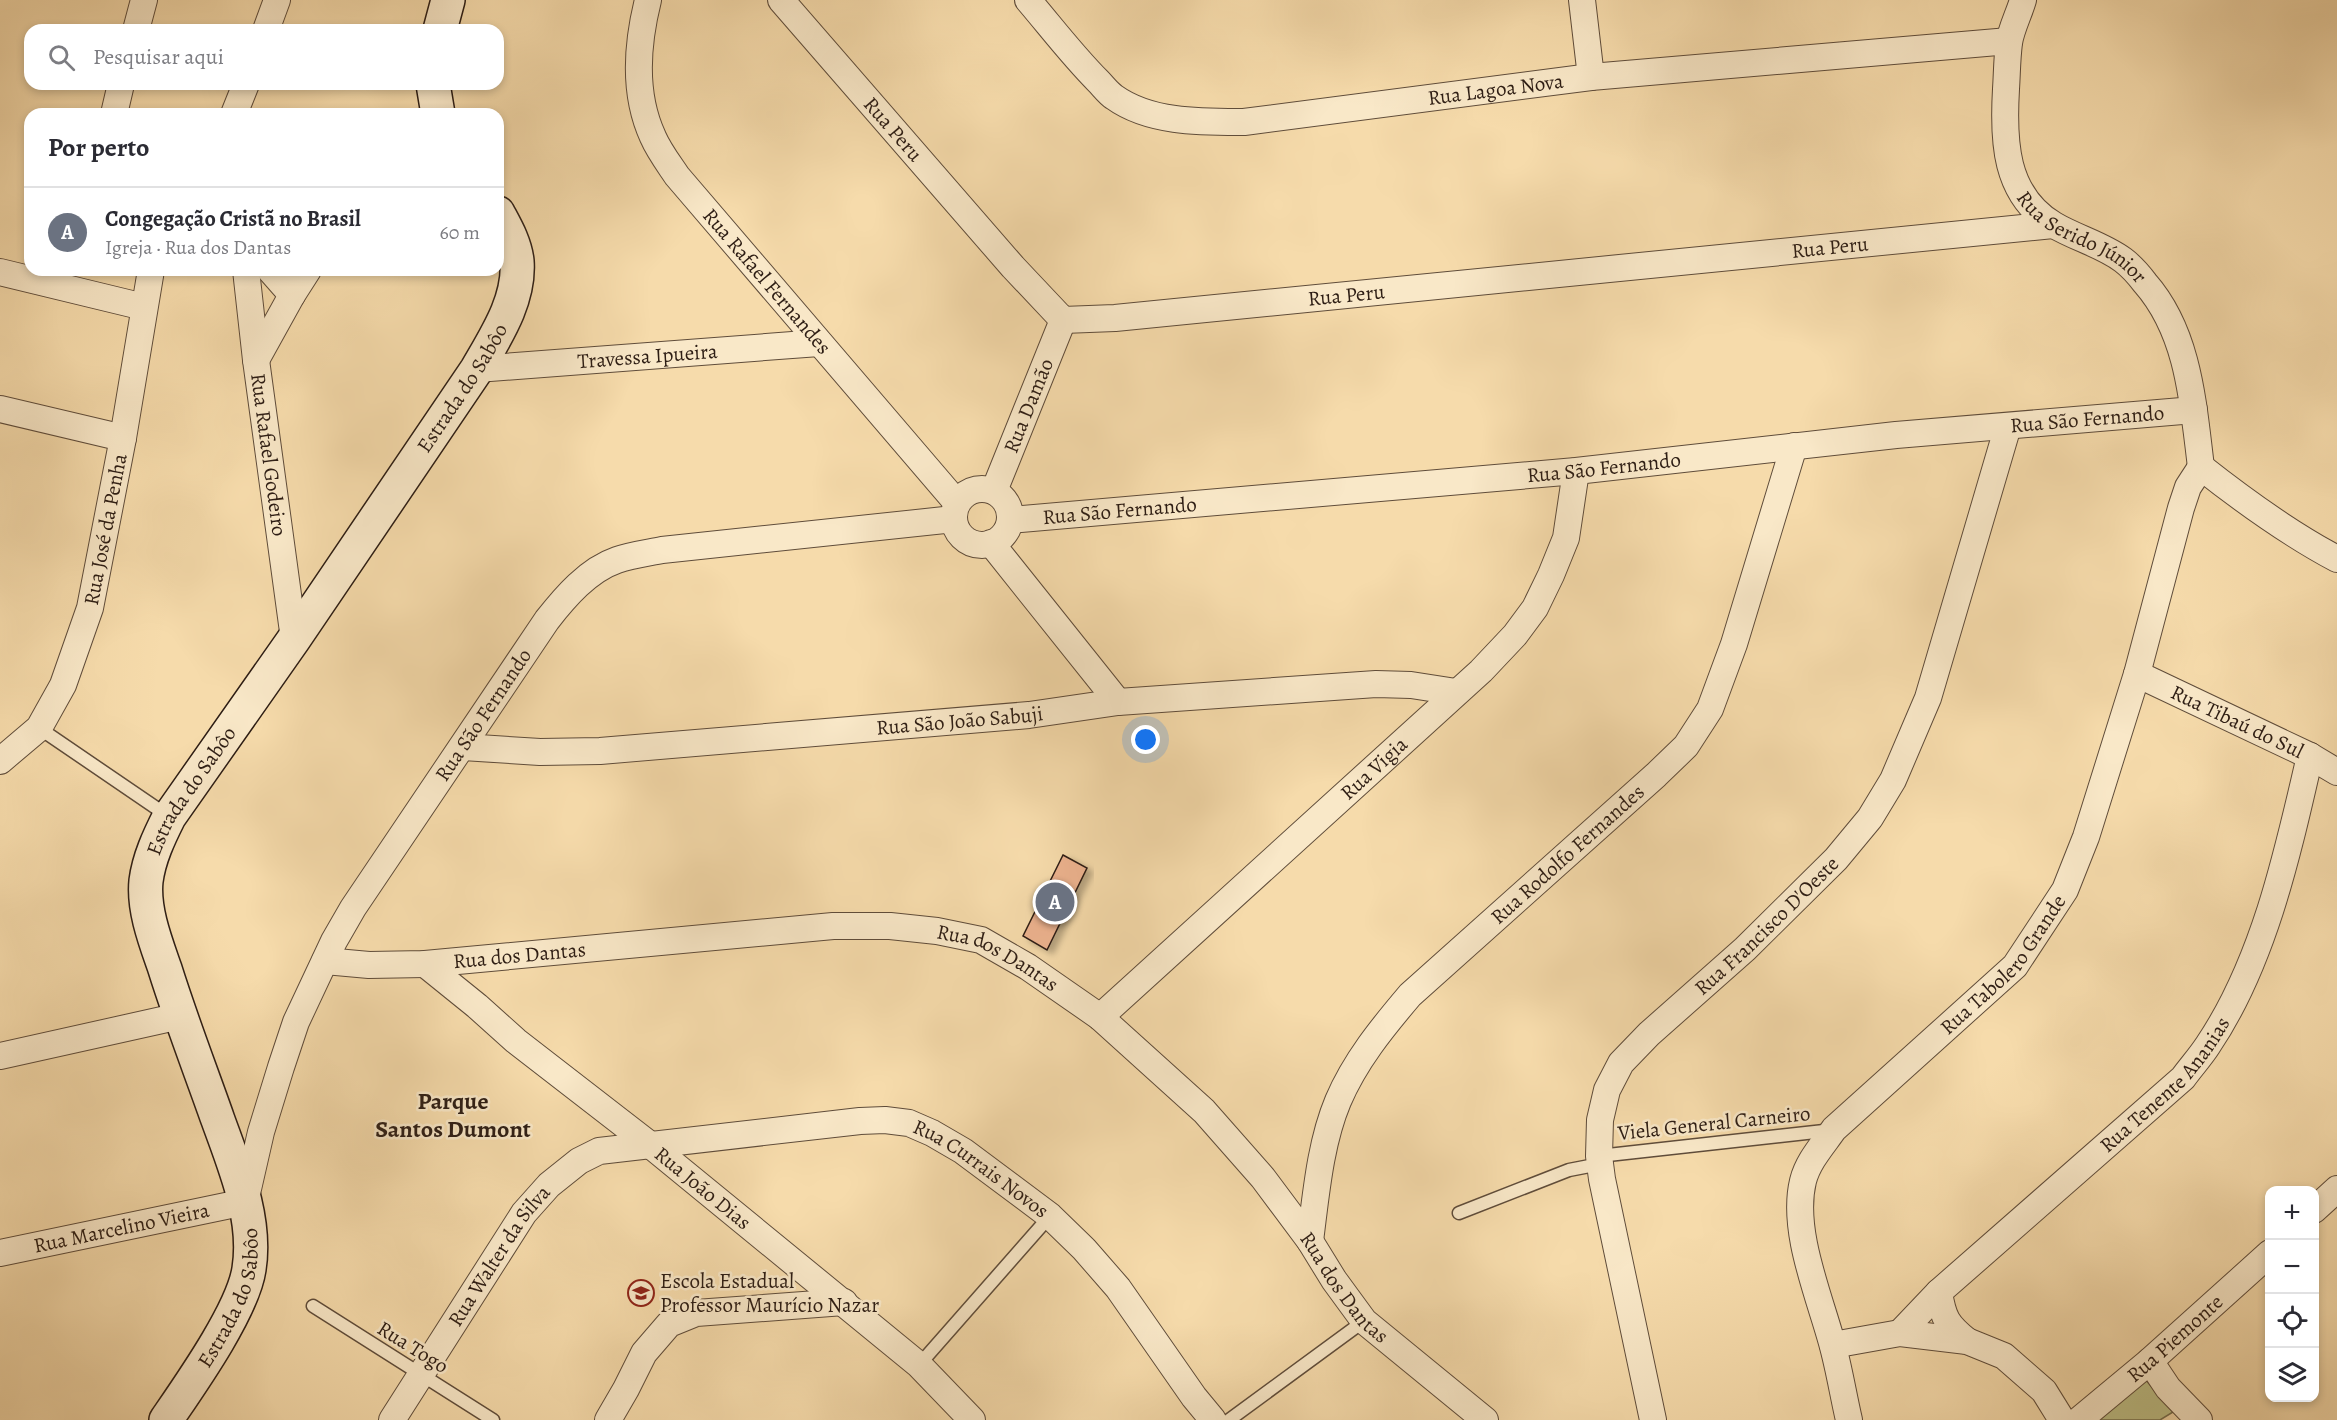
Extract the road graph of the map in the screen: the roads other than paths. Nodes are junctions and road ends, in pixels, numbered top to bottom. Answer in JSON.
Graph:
{"nodes":[{"id":1,"x":144,"y":0,"type":"edge"},
{"id":2,"x":277,"y":0,"type":"edge"},
{"id":3,"x":448,"y":0,"type":"edge"},
{"id":4,"x":648,"y":0,"type":"edge"},
{"id":5,"x":781,"y":0,"type":"edge"},
{"id":6,"x":1028,"y":0,"type":"edge"},
{"id":7,"x":1582,"y":0,"type":"edge"},
{"id":8,"x":2023,"y":0,"type":"edge"},
{"id":9,"x":138,"y":24,"type":"edge"},
{"id":10,"x":268,"y":24,"type":"edge"},
{"id":11,"x":442,"y":24,"type":"edge"},
{"id":12,"x":2009,"y":41,"type":"junction"},
{"id":13,"x":1591,"y":77,"type":"junction"},
{"id":14,"x":120,"y":90,"type":"edge"},
{"id":15,"x":244,"y":90,"type":"edge"},
{"id":16,"x":434,"y":90,"type":"edge"},
{"id":17,"x":115,"y":108,"type":"edge"},
{"id":18,"x":236,"y":108,"type":"edge"},
{"id":19,"x":437,"y":108,"type":"edge"},
{"id":20,"x":2053,"y":225,"type":"junction"},
{"id":21,"x":504,"y":226,"type":"edge"},
{"id":22,"x":0,"y":272,"type":"edge"},
{"id":23,"x":150,"y":276,"type":"edge"},
{"id":24,"x":247,"y":276,"type":"edge"},
{"id":25,"x":275,"y":276,"type":"edge"},
{"id":26,"x":304,"y":276,"type":"edge"},
{"id":27,"x":292,"y":295,"type":"junction"},
{"id":28,"x":144,"y":307,"type":"junction"},
{"id":29,"x":1063,"y":320,"type":"junction"},
{"id":30,"x":819,"y":343,"type":"junction"},
{"id":31,"x":256,"y":360,"type":"junction"},
{"id":32,"x":477,"y":369,"type":"junction"},
{"id":33,"x":0,"y":410,"type":"edge"},
{"id":34,"x":2194,"y":410,"type":"junction"},
{"id":35,"x":2008,"y":426,"type":"junction"},
{"id":36,"x":123,"y":438,"type":"junction"},
{"id":37,"x":1794,"y":446,"type":"junction"},
{"id":38,"x":2200,"y":466,"type":"junction"},
{"id":39,"x":1576,"y":471,"type":"junction"},
{"id":40,"x":994,"y":491,"type":"junction"},
{"id":41,"x":956,"y":511,"type":"junction"},
{"id":42,"x":1010,"y":520,"type":"junction"},
{"id":43,"x":991,"y":543,"type":"junction"},
{"id":44,"x":2337,"y":559,"type":"edge"},
{"id":45,"x":294,"y":639,"type":"junction"},
{"id":46,"x":2137,"y":674,"type":"junction"},
{"id":47,"x":1456,"y":692,"type":"junction"},
{"id":48,"x":1118,"y":702,"type":"junction"},
{"id":49,"x":39,"y":728,"type":"junction"},
{"id":50,"x":463,"y":747,"type":"junction"},
{"id":51,"x":2310,"y":756,"type":"junction"},
{"id":52,"x":0,"y":761,"type":"edge"},
{"id":53,"x":2337,"y":772,"type":"edge"},
{"id":54,"x":169,"y":817,"type":"junction"},
{"id":55,"x":325,"y":961,"type":"junction"},
{"id":56,"x":425,"y":964,"type":"junction"},
{"id":57,"x":180,"y":1016,"type":"junction"},
{"id":58,"x":1100,"y":1017,"type":"junction"},
{"id":59,"x":0,"y":1056,"type":"edge"},
{"id":60,"x":1834,"y":1129,"type":"junction"},
{"id":61,"x":649,"y":1144,"type":"junction"},
{"id":62,"x":1599,"y":1160,"type":"junction"},
{"id":63,"x":2337,"y":1189,"type":"edge"},
{"id":64,"x":245,"y":1202,"type":"junction"},
{"id":65,"x":2319,"y":1205,"type":"edge"},
{"id":66,"x":1459,"y":1213,"type":"dead end"},
{"id":67,"x":1050,"y":1216,"type":"junction"},
{"id":68,"x":1310,"y":1241,"type":"junction"},
{"id":69,"x":0,"y":1253,"type":"edge"},
{"id":70,"x":2265,"y":1258,"type":"edge"},
{"id":71,"x":1939,"y":1292,"type":"junction"},
{"id":72,"x":844,"y":1302,"type":"junction"},
{"id":73,"x":313,"y":1306,"type":"dead end"},
{"id":74,"x":1364,"y":1321,"type":"junction"},
{"id":75,"x":1900,"y":1333,"type":"junction"},
{"id":76,"x":1967,"y":1341,"type":"junction"},
{"id":77,"x":1833,"y":1345,"type":"junction"},
{"id":78,"x":2150,"y":1361,"type":"junction"},
{"id":79,"x":919,"y":1365,"type":"junction"},
{"id":80,"x":420,"y":1375,"type":"junction"},
{"id":81,"x":2189,"y":1417,"type":"edge"},
{"id":82,"x":166,"y":1420,"type":"edge"},
{"id":83,"x":392,"y":1420,"type":"edge"},
{"id":84,"x":493,"y":1420,"type":"edge"},
{"id":85,"x":608,"y":1420,"type":"edge"},
{"id":86,"x":972,"y":1420,"type":"edge"},
{"id":87,"x":1213,"y":1420,"type":"edge"},
{"id":88,"x":1229,"y":1420,"type":"edge"},
{"id":89,"x":1485,"y":1420,"type":"edge"},
{"id":90,"x":1653,"y":1420,"type":"edge"},
{"id":91,"x":1849,"y":1420,"type":"edge"},
{"id":92,"x":2062,"y":1420,"type":"edge"},
{"id":93,"x":2079,"y":1420,"type":"edge"}],
"edges":[{"from":1,"to":9,"type":"street"},
{"from":2,"to":10,"type":"street"},
{"from":3,"to":11,"type":"street"},
{"from":4,"to":30,"type":"street","name":"Rua Rafael Fernandes"},
{"from":5,"to":29,"type":"street","name":"Rua Peru"},
{"from":6,"to":13,"type":"street","name":"Rua Lagoa Nova"},
{"from":7,"to":13,"type":"street"},
{"from":8,"to":12,"type":"street","name":"Rua Serido Júnior"},
{"from":12,"to":13,"type":"street","name":"Rua Lagoa Nova"},
{"from":12,"to":20,"type":"street","name":"Rua Serido Júnior"},
{"from":14,"to":17,"type":"street"},
{"from":15,"to":18,"type":"street"},
{"from":16,"to":19,"type":"street"},
{"from":20,"to":29,"type":"street","name":"Rua Peru"},
{"from":20,"to":34,"type":"street","name":"Rua Serido Júnior"},
{"from":21,"to":32,"type":"street","name":"Estrada do Sabôo"},
{"from":22,"to":28,"type":"street"},
{"from":23,"to":28,"type":"street","name":"Rua José da Penha"},
{"from":24,"to":31,"type":"street","name":"Rua Rafael Godeiro"},
{"from":25,"to":27,"type":"street"},
{"from":26,"to":27,"type":"street"},
{"from":27,"to":31,"type":"street"},
{"from":28,"to":36,"type":"street","name":"Rua José da Penha"},
{"from":29,"to":40,"type":"street","name":"Rua Damão"},
{"from":30,"to":32,"type":"street","name":"Travessa Ipueira"},
{"from":30,"to":41,"type":"street","name":"Rua Rafael Fernandes"},
{"from":31,"to":45,"type":"street","name":"Rua Rafael Godeiro"},
{"from":32,"to":45,"type":"street","name":"Estrada do Sabôo"},
{"from":33,"to":36,"type":"street"},
{"from":34,"to":35,"type":"street","name":"Rua São Fernando"},
{"from":34,"to":38,"type":"street","name":"Rua Serido Júnior"},
{"from":35,"to":37,"type":"street","name":"Rua São Fernando"},
{"from":35,"to":62,"type":"street","name":"Rua Francisco D'Oeste"},
{"from":36,"to":49,"type":"street","name":"Rua José da Penha"},
{"from":37,"to":39,"type":"street","name":"Rua São Fernando"},
{"from":37,"to":68,"type":"street","name":"Rua Rodolfo Fernandes"},
{"from":38,"to":44,"type":"street"},
{"from":38,"to":46,"type":"street","name":"Rua Tabolero Grande"},
{"from":39,"to":42,"type":"street","name":"Rua São Fernando"},
{"from":39,"to":47,"type":"street","name":"Rua Vigia"},
{"from":40,"to":41,"type":"street"},
{"from":40,"to":42,"type":"street"},
{"from":41,"to":43,"type":"street"},
{"from":41,"to":50,"type":"street","name":"Rua São Fernando"},
{"from":42,"to":43,"type":"street"},
{"from":43,"to":48,"type":"street"},
{"from":45,"to":54,"type":"street","name":"Estrada do Sabôo"},
{"from":46,"to":51,"type":"street","name":"Rua Tibaú do Sul"},
{"from":46,"to":60,"type":"street","name":"Rua Tabolero Grande"},
{"from":47,"to":48,"type":"street","name":"Rua São João Sabuji"},
{"from":47,"to":58,"type":"street","name":"Rua Vigia"},
{"from":48,"to":50,"type":"street","name":"Rua São João Sabuji"},
{"from":49,"to":52,"type":"street","name":"Rua José da Penha"},
{"from":49,"to":54,"type":"lane"},
{"from":50,"to":55,"type":"street","name":"Rua São Fernando"},
{"from":51,"to":53,"type":"street","name":"Rua Tibaú do Sul"},
{"from":51,"to":71,"type":"street","name":"Rua Tenente Ananias"},
{"from":54,"to":57,"type":"street","name":"Estrada do Sabôo"},
{"from":55,"to":56,"type":"street","name":"Rua dos Dantas"},
{"from":55,"to":64,"type":"street","name":"Rua São Fernando"},
{"from":56,"to":58,"type":"street","name":"Rua dos Dantas"},
{"from":56,"to":61,"type":"street","name":"Rua João Dias"},
{"from":57,"to":59,"type":"street"},
{"from":57,"to":64,"type":"street","name":"Estrada do Sabôo"},
{"from":58,"to":68,"type":"street","name":"Rua dos Dantas"},
{"from":60,"to":62,"type":"lane","name":"Viela General Carneiro"},
{"from":60,"to":77,"type":"street","name":"Rua Tabolero Grande"},
{"from":61,"to":67,"type":"street","name":"Rua Currais Novos"},
{"from":61,"to":72,"type":"street","name":"Rua João Dias"},
{"from":61,"to":80,"type":"street","name":"Rua Walter da Silva"},
{"from":62,"to":66,"type":"lane","name":"Viela General Carneiro"},
{"from":62,"to":90,"type":"street","name":"Rua Francisco D'Oeste"},
{"from":63,"to":65,"type":"street"},
{"from":64,"to":69,"type":"street","name":"Rua Marcelino Vieira"},
{"from":64,"to":82,"type":"street","name":"Estrada do Sabôo"},
{"from":67,"to":79,"type":"lane"},
{"from":67,"to":87,"type":"street","name":"Rua Currais Novos"},
{"from":68,"to":74,"type":"street","name":"Rua dos Dantas"},
{"from":70,"to":78,"type":"street","name":"Rua Piemonte"},
{"from":71,"to":75,"type":"street","name":"Rua Tenente Ananias"},
{"from":71,"to":76,"type":"street"},
{"from":72,"to":79,"type":"street","name":"Rua João Dias"},
{"from":72,"to":85,"type":"street"},
{"from":73,"to":80,"type":"lane","name":"Rua Togo"},
{"from":74,"to":88,"type":"lane"},
{"from":74,"to":89,"type":"street","name":"Rua dos Dantas"},
{"from":75,"to":76,"type":"street"},
{"from":75,"to":77,"type":"street"},
{"from":76,"to":92,"type":"street"},
{"from":77,"to":91,"type":"street","name":"Rua Tabolero Grande"},
{"from":78,"to":81,"type":"street"},
{"from":78,"to":93,"type":"street","name":"Rua Piemonte"},
{"from":79,"to":86,"type":"street","name":"Rua João Dias"},
{"from":80,"to":83,"type":"street","name":"Rua Walter da Silva"},
{"from":80,"to":84,"type":"lane","name":"Rua Togo"}]}
